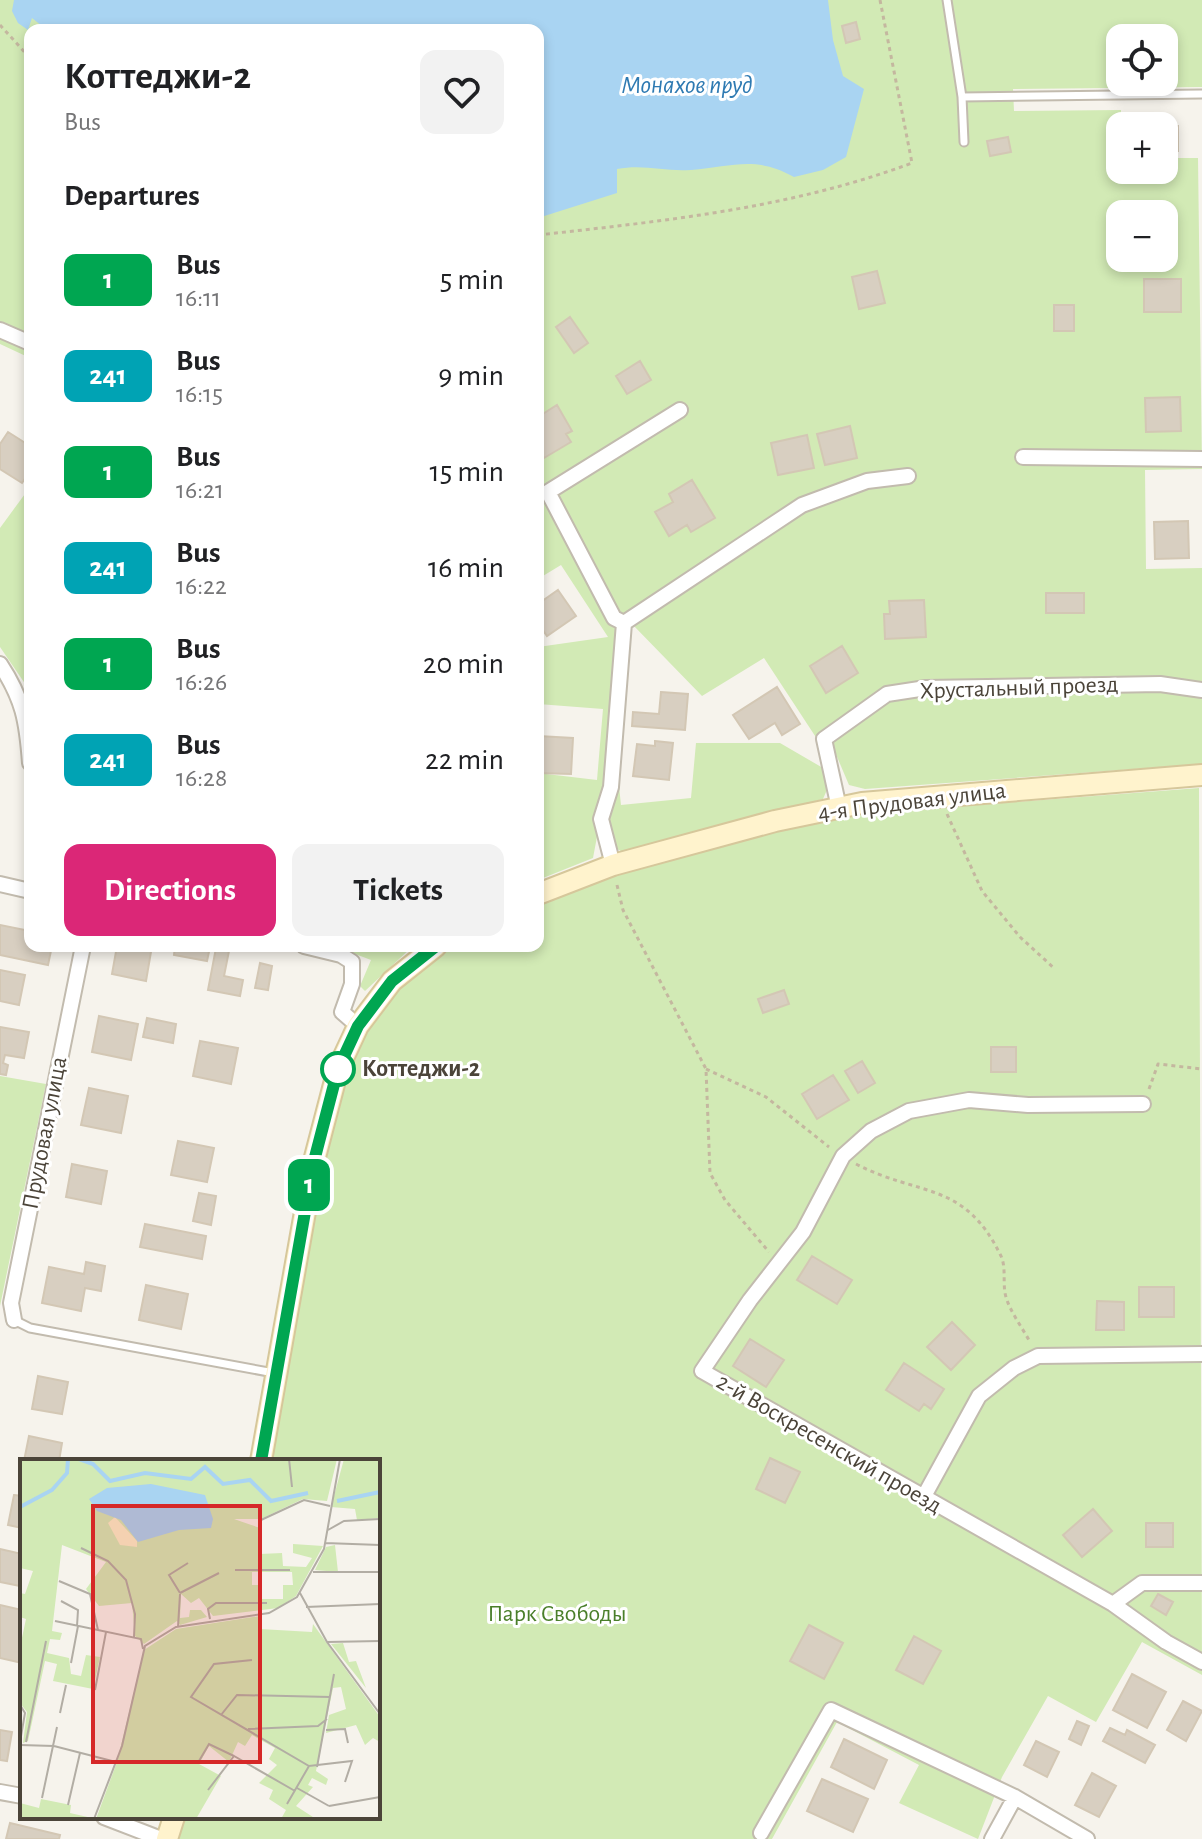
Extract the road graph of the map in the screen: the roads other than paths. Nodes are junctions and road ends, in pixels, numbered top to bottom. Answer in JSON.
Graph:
{"nodes":[{"id":1,"x":947,"y":0,"type":"edge"},
{"id":2,"x":1202,"y":94,"type":"edge"},
{"id":3,"x":962,"y":97,"type":"junction"},
{"id":4,"x":964,"y":142,"type":"dead end"},
{"id":5,"x":0,"y":330,"type":"edge"},
{"id":6,"x":24,"y":340,"type":"edge"},
{"id":7,"x":680,"y":410,"type":"dead end"},
{"id":8,"x":1023,"y":457,"type":"dead end"},
{"id":9,"x":1202,"y":459,"type":"edge"},
{"id":10,"x":908,"y":476,"type":"dead end"},
{"id":11,"x":624,"y":623,"type":"junction"},
{"id":12,"x":0,"y":664,"type":"edge"},
{"id":13,"x":1202,"y":690,"type":"edge"},
{"id":14,"x":24,"y":713,"type":"edge"},
{"id":15,"x":1202,"y":775,"type":"edge"},
{"id":16,"x":839,"y":808,"type":"junction"},
{"id":17,"x":613,"y":865,"type":"junction"},
{"id":18,"x":0,"y":884,"type":"edge"},
{"id":19,"x":24,"y":890,"type":"edge"},
{"id":20,"x":544,"y":892,"type":"edge"},
{"id":21,"x":82,"y":952,"type":"edge"},
{"id":22,"x":329,"y":952,"type":"edge"},
{"id":23,"x":428,"y":952,"type":"edge"},
{"id":24,"x":358,"y":1026,"type":"junction"},
{"id":25,"x":1143,"y":1104,"type":"road end"},
{"id":26,"x":14,"y":1320,"type":"joint"},
{"id":27,"x":1202,"y":1354,"type":"edge"},
{"id":28,"x":275,"y":1374,"type":"junction"},
{"id":29,"x":261,"y":1459,"type":"edge"},
{"id":30,"x":923,"y":1498,"type":"junction"},
{"id":31,"x":1202,"y":1583,"type":"edge"},
{"id":32,"x":1113,"y":1604,"type":"junction"},
{"id":33,"x":1202,"y":1662,"type":"edge"},
{"id":34,"x":0,"y":1792,"type":"edge"},
{"id":35,"x":20,"y":1796,"type":"edge"},
{"id":36,"x":1015,"y":1797,"type":"junction"},
{"id":37,"x":109,"y":1819,"type":"edge"},
{"id":38,"x":173,"y":1819,"type":"edge"},
{"id":39,"x":761,"y":1833,"type":"dead end"},
{"id":40,"x":164,"y":1839,"type":"edge"},
{"id":41,"x":992,"y":1839,"type":"edge"},
{"id":42,"x":1087,"y":1839,"type":"edge"}],
"edges":[{"from":1,"to":3,"type":"lane"},
{"from":2,"to":3,"type":"lane"},
{"from":3,"to":4,"type":"lane"},
{"from":5,"to":6,"type":"street"},
{"from":7,"to":11,"type":"street"},
{"from":8,"to":9,"type":"street"},
{"from":10,"to":11,"type":"street"},
{"from":11,"to":17,"type":"street"},
{"from":12,"to":14,"type":"street"},
{"from":13,"to":16,"type":"street","name":"Хрустальный проезд"},
{"from":15,"to":16,"type":"main road","name":"4-я Прудовая улица"},
{"from":16,"to":17,"type":"main road","name":"4-я Прудовая улица"},
{"from":17,"to":20,"type":"main road","name":"4-я Прудовая улица"},
{"from":18,"to":19,"type":"street"},
{"from":21,"to":26,"type":"street","name":"Прудовая улица"},
{"from":22,"to":24,"type":"street"},
{"from":23,"to":24,"type":"main road"},
{"from":24,"to":28,"type":"main road"},
{"from":25,"to":30,"type":"street","name":"2-й Воскресенский проезд"},
{"from":26,"to":28,"type":"lane"},
{"from":27,"to":30,"type":"street"},
{"from":28,"to":29,"type":"main road"},
{"from":30,"to":32,"type":"street","name":"2-й Воскресенский проезд"},
{"from":31,"to":32,"type":"street"},
{"from":32,"to":33,"type":"street","name":"2-й Воскресенский проезд"},
{"from":34,"to":35,"type":"street"},
{"from":36,"to":39,"type":"street"},
{"from":36,"to":41,"type":"street"},
{"from":36,"to":42,"type":"street"},
{"from":37,"to":40,"type":"street"},
{"from":38,"to":40,"type":"main road"}]}
